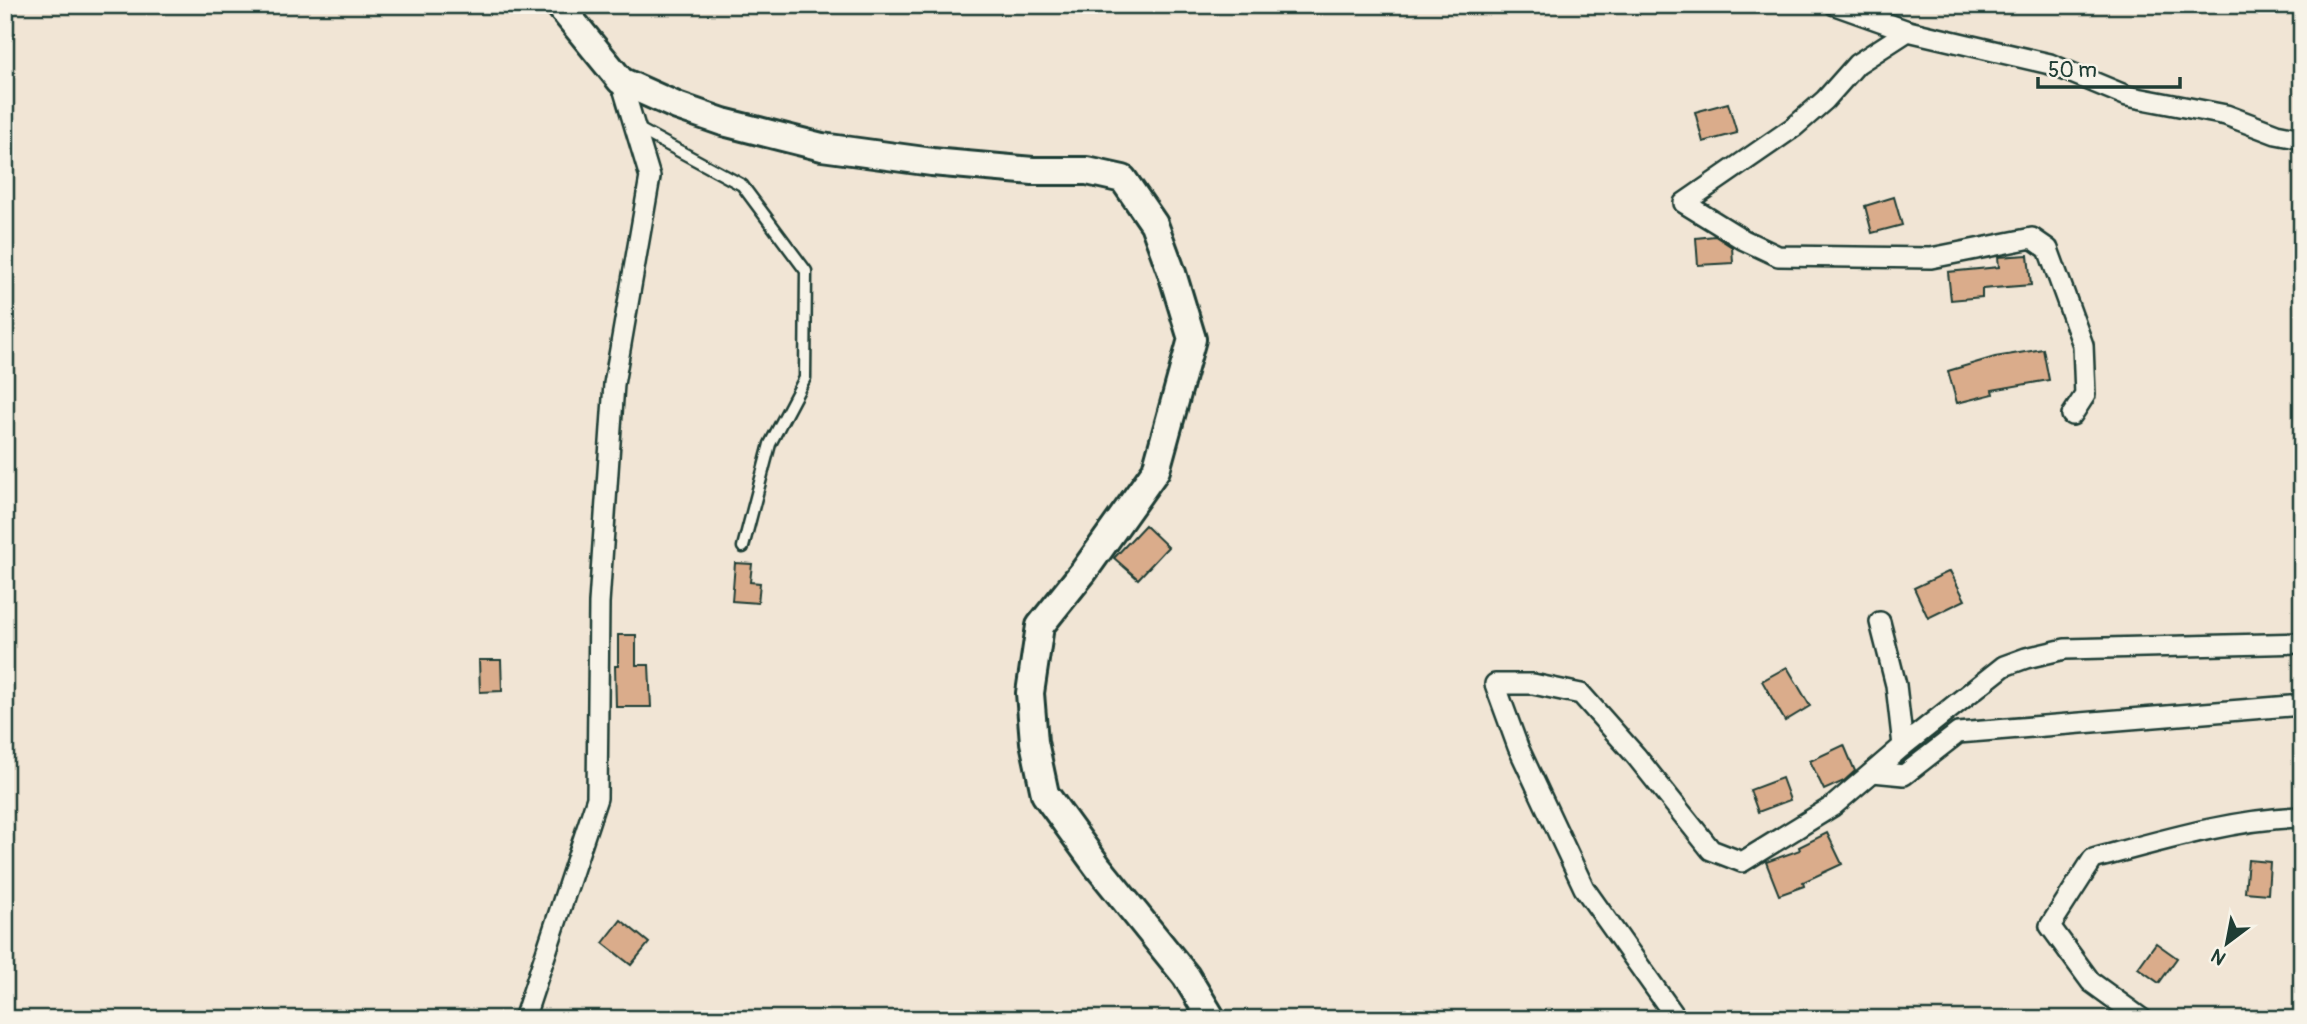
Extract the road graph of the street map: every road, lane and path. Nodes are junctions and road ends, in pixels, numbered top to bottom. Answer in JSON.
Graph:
{"nodes":[{"id":1,"x":559,"y":5,"type":"edge"},
{"id":2,"x":1835,"y":5,"type":"edge"},
{"id":3,"x":1908,"y":31,"type":"junction"},
{"id":4,"x":621,"y":80,"type":"junction"},
{"id":5,"x":635,"y":127,"type":"junction"},
{"id":6,"x":2302,"y":139,"type":"edge"},
{"id":7,"x":2073,"y":415,"type":"dead end"},
{"id":8,"x":743,"y":547,"type":"dead end"},
{"id":9,"x":1880,"y":622,"type":"dead end"},
{"id":10,"x":2302,"y":642,"type":"edge"},
{"id":11,"x":2302,"y":705,"type":"edge"},
{"id":12,"x":1903,"y":746,"type":"junction"},
{"id":13,"x":1873,"y":772,"type":"junction"},
{"id":14,"x":2302,"y":817,"type":"edge"},
{"id":15,"x":524,"y":1019,"type":"edge"},
{"id":16,"x":1212,"y":1019,"type":"edge"},
{"id":17,"x":1677,"y":1019,"type":"edge"},
{"id":18,"x":2142,"y":1019,"type":"edge"}],
"edges":[{"from":1,"to":4,"type":"street"},
{"from":2,"to":3,"type":"street"},
{"from":3,"to":6,"type":"street"},
{"from":3,"to":7,"type":"street"},
{"from":4,"to":5,"type":"street"},
{"from":4,"to":16,"type":"street"},
{"from":5,"to":8,"type":"lane"},
{"from":5,"to":15,"type":"street"},
{"from":9,"to":12,"type":"street"},
{"from":10,"to":12,"type":"street"},
{"from":11,"to":13,"type":"street"},
{"from":12,"to":13,"type":"street"},
{"from":13,"to":17,"type":"street"},
{"from":14,"to":18,"type":"street"}]}
